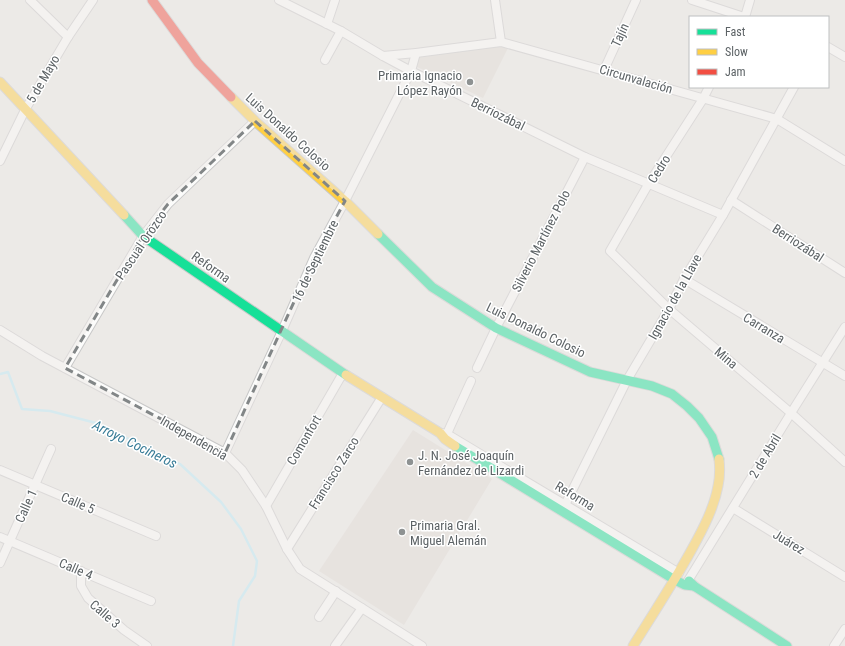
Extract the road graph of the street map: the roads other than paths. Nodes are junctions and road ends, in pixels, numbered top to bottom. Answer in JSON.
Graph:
{"nodes":[{"id":1,"x":30,"y":0,"type":"edge"},
{"id":2,"x":93,"y":0,"type":"edge"},
{"id":3,"x":152,"y":0,"type":"edge"},
{"id":4,"x":279,"y":0,"type":"edge"},
{"id":5,"x":335,"y":0,"type":"edge"},
{"id":6,"x":495,"y":0,"type":"edge"},
{"id":7,"x":636,"y":0,"type":"edge"},
{"id":8,"x":692,"y":0,"type":"edge"},
{"id":9,"x":750,"y":0,"type":"edge"},
{"id":10,"x":741,"y":16,"type":"edge"},
{"id":11,"x":744,"y":16,"type":"edge"},
{"id":12,"x":327,"y":24,"type":"junction"},
{"id":13,"x":341,"y":31,"type":"junction"},
{"id":14,"x":68,"y":36,"type":"junction"},
{"id":15,"x":501,"y":42,"type":"junction"},
{"id":16,"x":829,"y":48,"type":"edge"},
{"id":17,"x":416,"y":53,"type":"junction"},
{"id":18,"x":383,"y":56,"type":"junction"},
{"id":19,"x":845,"y":57,"type":"edge"},
{"id":20,"x":325,"y":60,"type":"dead end"},
{"id":21,"x":604,"y":70,"type":"junction"},
{"id":22,"x":411,"y":71,"type":"junction"},
{"id":23,"x":0,"y":82,"type":"edge"},
{"id":24,"x":708,"y":88,"type":"edge"},
{"id":25,"x":793,"y":88,"type":"edge"},
{"id":26,"x":702,"y":98,"type":"junction"},
{"id":27,"x":25,"y":110,"type":"junction"},
{"id":28,"x":777,"y":119,"type":"junction"},
{"id":29,"x":255,"y":121,"type":"junction"},
{"id":30,"x":585,"y":157,"type":"junction"},
{"id":31,"x":0,"y":161,"type":"edge"},
{"id":32,"x":845,"y":161,"type":"edge"},
{"id":33,"x":649,"y":184,"type":"junction"},
{"id":34,"x":731,"y":200,"type":"junction"},
{"id":35,"x":345,"y":201,"type":"junction"},
{"id":36,"x":723,"y":215,"type":"junction"},
{"id":37,"x":143,"y":236,"type":"junction"},
{"id":38,"x":610,"y":251,"type":"joint"},
{"id":39,"x":845,"y":273,"type":"edge"},
{"id":40,"x":684,"y":279,"type":"junction"},
{"id":41,"x":669,"y":309,"type":"junction"},
{"id":42,"x":845,"y":327,"type":"edge"},
{"id":43,"x":496,"y":328,"type":"junction"},
{"id":44,"x":0,"y":330,"type":"edge"},
{"id":45,"x":282,"y":331,"type":"junction"},
{"id":46,"x":823,"y":363,"type":"junction"},
{"id":47,"x":65,"y":368,"type":"junction"},
{"id":48,"x":477,"y":368,"type":"dead end"},
{"id":49,"x":343,"y":374,"type":"junction"},
{"id":50,"x":845,"y":376,"type":"edge"},
{"id":51,"x":627,"y":380,"type":"junction"},
{"id":52,"x":471,"y":381,"type":"dead end"},
{"id":53,"x":382,"y":397,"type":"junction"},
{"id":54,"x":791,"y":413,"type":"junction"},
{"id":55,"x":444,"y":435,"type":"junction"},
{"id":56,"x":51,"y":449,"type":"dead end"},
{"id":57,"x":225,"y":453,"type":"junction"},
{"id":58,"x":845,"y":462,"type":"edge"},
{"id":59,"x":0,"y":470,"type":"edge"},
{"id":60,"x":36,"y":485,"type":"junction"},
{"id":61,"x":266,"y":506,"type":"junction"},
{"id":62,"x":563,"y":508,"type":"junction"},
{"id":63,"x":733,"y":508,"type":"junction"},
{"id":64,"x":156,"y":536,"type":"dead end"},
{"id":65,"x":0,"y":537,"type":"edge"},
{"id":66,"x":10,"y":542,"type":"junction"},
{"id":67,"x":287,"y":548,"type":"junction"},
{"id":68,"x":0,"y":563,"type":"edge"},
{"id":69,"x":81,"y":571,"type":"junction"},
{"id":70,"x":677,"y":576,"type":"junction"},
{"id":71,"x":845,"y":577,"type":"edge"},
{"id":72,"x":689,"y":584,"type":"junction"},
{"id":73,"x":336,"y":591,"type":"junction"},
{"id":74,"x":151,"y":601,"type":"dead end"},
{"id":75,"x":362,"y":608,"type":"junction"},
{"id":76,"x":319,"y":617,"type":"dead end"},
{"id":77,"x":845,"y":629,"type":"edge"},
{"id":78,"x":147,"y":646,"type":"edge"},
{"id":79,"x":335,"y":646,"type":"edge"},
{"id":80,"x":422,"y":646,"type":"edge"},
{"id":81,"x":633,"y":646,"type":"edge"},
{"id":82,"x":786,"y":646,"type":"edge"},
{"id":83,"x":834,"y":646,"type":"edge"}],
"edges":[{"from":1,"to":14,"type":"street"},
{"from":2,"to":14,"type":"street","name":"5 de Mayo"},
{"from":3,"to":29,"type":"main road","name":"Luis Donaldo Colosio"},
{"from":4,"to":12,"type":"street","name":"Berriozábal"},
{"from":5,"to":12,"type":"street"},
{"from":6,"to":15,"type":"street"},
{"from":7,"to":21,"type":"street","name":"Tajín"},
{"from":8,"to":10,"type":"street"},
{"from":9,"to":11,"type":"street"},
{"from":12,"to":13,"type":"street","name":"Berriozábal"},
{"from":13,"to":18,"type":"street","name":"Berriozábal"},
{"from":13,"to":20,"type":"street"},
{"from":14,"to":27,"type":"street","name":"5 de Mayo"},
{"from":15,"to":17,"type":"street","name":"Circunvalación"},
{"from":15,"to":21,"type":"street","name":"Circunvalación"},
{"from":16,"to":19,"type":"street"},
{"from":17,"to":18,"type":"street","name":"Circunvalación"},
{"from":17,"to":22,"type":"street"},
{"from":18,"to":22,"type":"street","name":"Berriozábal"},
{"from":21,"to":26,"type":"street","name":"Circunvalación"},
{"from":22,"to":30,"type":"street","name":"Berriozábal"},
{"from":22,"to":35,"type":"street","name":"16 de Septiembre"},
{"from":23,"to":27,"type":"main road","name":"Reforma"},
{"from":24,"to":26,"type":"street","name":"Cedro"},
{"from":25,"to":28,"type":"street","name":"Ignacio de la Llave"},
{"from":26,"to":28,"type":"street","name":"Circunvalación"},
{"from":26,"to":33,"type":"street","name":"Cedro"},
{"from":27,"to":31,"type":"street","name":"5 de Mayo"},
{"from":27,"to":37,"type":"main road","name":"Reforma"},
{"from":28,"to":32,"type":"street","name":"Circunvalación"},
{"from":28,"to":34,"type":"street","name":"Ignacio de la Llave"},
{"from":29,"to":35,"type":"main road","name":"Luis Donaldo Colosio"},
{"from":29,"to":37,"type":"street","name":"Pascual Orozco"},
{"from":30,"to":33,"type":"street","name":"Berriozábal"},
{"from":30,"to":43,"type":"street","name":"Silverio Martínez Polo"},
{"from":33,"to":36,"type":"street","name":"Berriozábal"},
{"from":33,"to":38,"type":"street","name":"Cedro"},
{"from":34,"to":36,"type":"street","name":"Ignacio de la Llave"},
{"from":34,"to":39,"type":"street","name":"Berriozábal"},
{"from":35,"to":43,"type":"main road","name":"Luis Donaldo Colosio"},
{"from":35,"to":45,"type":"street","name":"16 de Septiembre"},
{"from":36,"to":40,"type":"street","name":"Ignacio de la Llave"},
{"from":37,"to":45,"type":"main road","name":"Reforma"},
{"from":37,"to":47,"type":"street","name":"Pascual Orozco"},
{"from":38,"to":41,"type":"street","name":"Mina"},
{"from":40,"to":41,"type":"street","name":"Ignacio de la Llave"},
{"from":40,"to":46,"type":"street","name":"Carranza"},
{"from":41,"to":51,"type":"street","name":"Ignacio de la Llave"},
{"from":41,"to":54,"type":"street","name":"Mina"},
{"from":42,"to":46,"type":"street","name":"2 de Abril"},
{"from":43,"to":48,"type":"street","name":"Silverio Martínez Polo"},
{"from":43,"to":51,"type":"main road","name":"Luis Donaldo Colosio"},
{"from":44,"to":47,"type":"street","name":"Independencia"},
{"from":45,"to":49,"type":"main road","name":"Reforma"},
{"from":45,"to":57,"type":"street","name":"16 de Septiembre"},
{"from":46,"to":50,"type":"street","name":"Carranza"},
{"from":46,"to":54,"type":"street","name":"2 de Abril"},
{"from":47,"to":57,"type":"street","name":"Independencia"},
{"from":49,"to":53,"type":"main road","name":"Reforma"},
{"from":49,"to":61,"type":"street","name":"Comonfort"},
{"from":51,"to":62,"type":"street","name":"Ignacio de la Llave"},
{"from":51,"to":70,"type":"main road","name":"Luis Donaldo Colosio"},
{"from":52,"to":55,"type":"street"},
{"from":53,"to":55,"type":"main road","name":"Reforma"},
{"from":53,"to":67,"type":"street","name":"Francisco Zarco"},
{"from":54,"to":58,"type":"street","name":"Mina"},
{"from":54,"to":63,"type":"street","name":"2 de Abril"},
{"from":55,"to":62,"type":"main road","name":"Reforma"},
{"from":56,"to":60,"type":"street","name":"Calle 1"},
{"from":57,"to":61,"type":"street","name":"Independencia"},
{"from":59,"to":60,"type":"street","name":"Calle 5"},
{"from":60,"to":64,"type":"street","name":"Calle 5"},
{"from":60,"to":66,"type":"street","name":"Calle 1"},
{"from":61,"to":67,"type":"street","name":"Independencia"},
{"from":62,"to":70,"type":"main road","name":"Reforma"},
{"from":63,"to":71,"type":"street","name":"Juárez"},
{"from":63,"to":72,"type":"street","name":"2 de Abril"},
{"from":65,"to":66,"type":"street","name":"Calle 4"},
{"from":66,"to":68,"type":"street","name":"Calle 1"},
{"from":66,"to":69,"type":"street","name":"Calle 4"},
{"from":67,"to":73,"type":"street","name":"Independencia"},
{"from":69,"to":74,"type":"street","name":"Calle 4"},
{"from":69,"to":78,"type":"street","name":"Calle 3"},
{"from":70,"to":72,"type":"main road","name":"Reforma"},
{"from":70,"to":81,"type":"main road","name":"Luis Donaldo Colosio"},
{"from":72,"to":82,"type":"main road","name":"Reforma"},
{"from":73,"to":75,"type":"street","name":"Independencia"},
{"from":73,"to":76,"type":"street"},
{"from":75,"to":79,"type":"street"},
{"from":75,"to":80,"type":"street","name":"Independencia"},
{"from":77,"to":83,"type":"street"}]}
